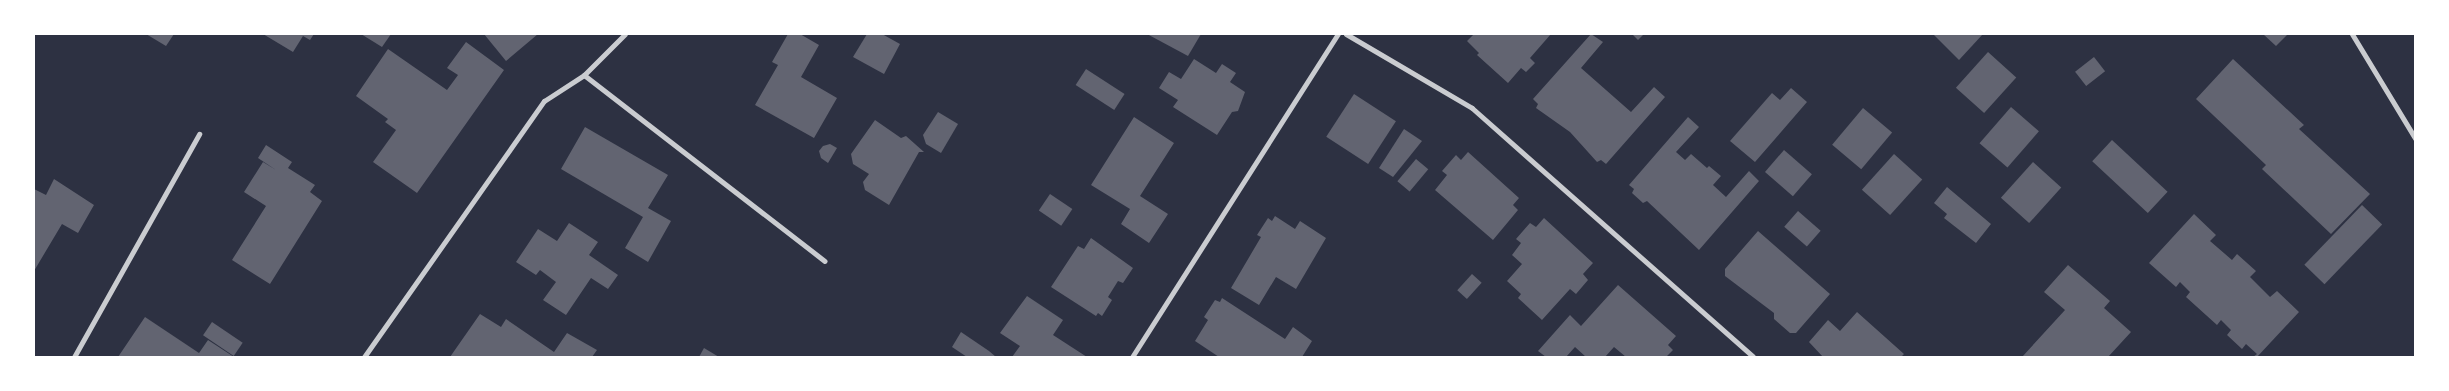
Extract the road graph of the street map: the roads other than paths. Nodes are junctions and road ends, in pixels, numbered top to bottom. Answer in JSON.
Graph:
{"nodes":[{"id":1,"x":625,"y":34,"type":"edge"},
{"id":2,"x":1338,"y":34,"type":"edge"},
{"id":3,"x":1346,"y":34,"type":"edge"},
{"id":4,"x":2352,"y":34,"type":"edge"},
{"id":5,"x":584,"y":75,"type":"junction"},
{"id":6,"x":199,"y":134,"type":"dead end"},
{"id":7,"x":2415,"y":138,"type":"edge"},
{"id":8,"x":826,"y":260,"type":"dead end"},
{"id":9,"x":74,"y":357,"type":"edge"},
{"id":10,"x":364,"y":357,"type":"edge"},
{"id":11,"x":1132,"y":357,"type":"edge"},
{"id":12,"x":1753,"y":357,"type":"edge"}],
"edges":[{"from":1,"to":5,"type":"street"},
{"from":2,"to":11,"type":"street"},
{"from":3,"to":12,"type":"street"},
{"from":4,"to":7,"type":"street"},
{"from":5,"to":8,"type":"street"},
{"from":5,"to":10,"type":"street"},
{"from":6,"to":9,"type":"street"}]}
